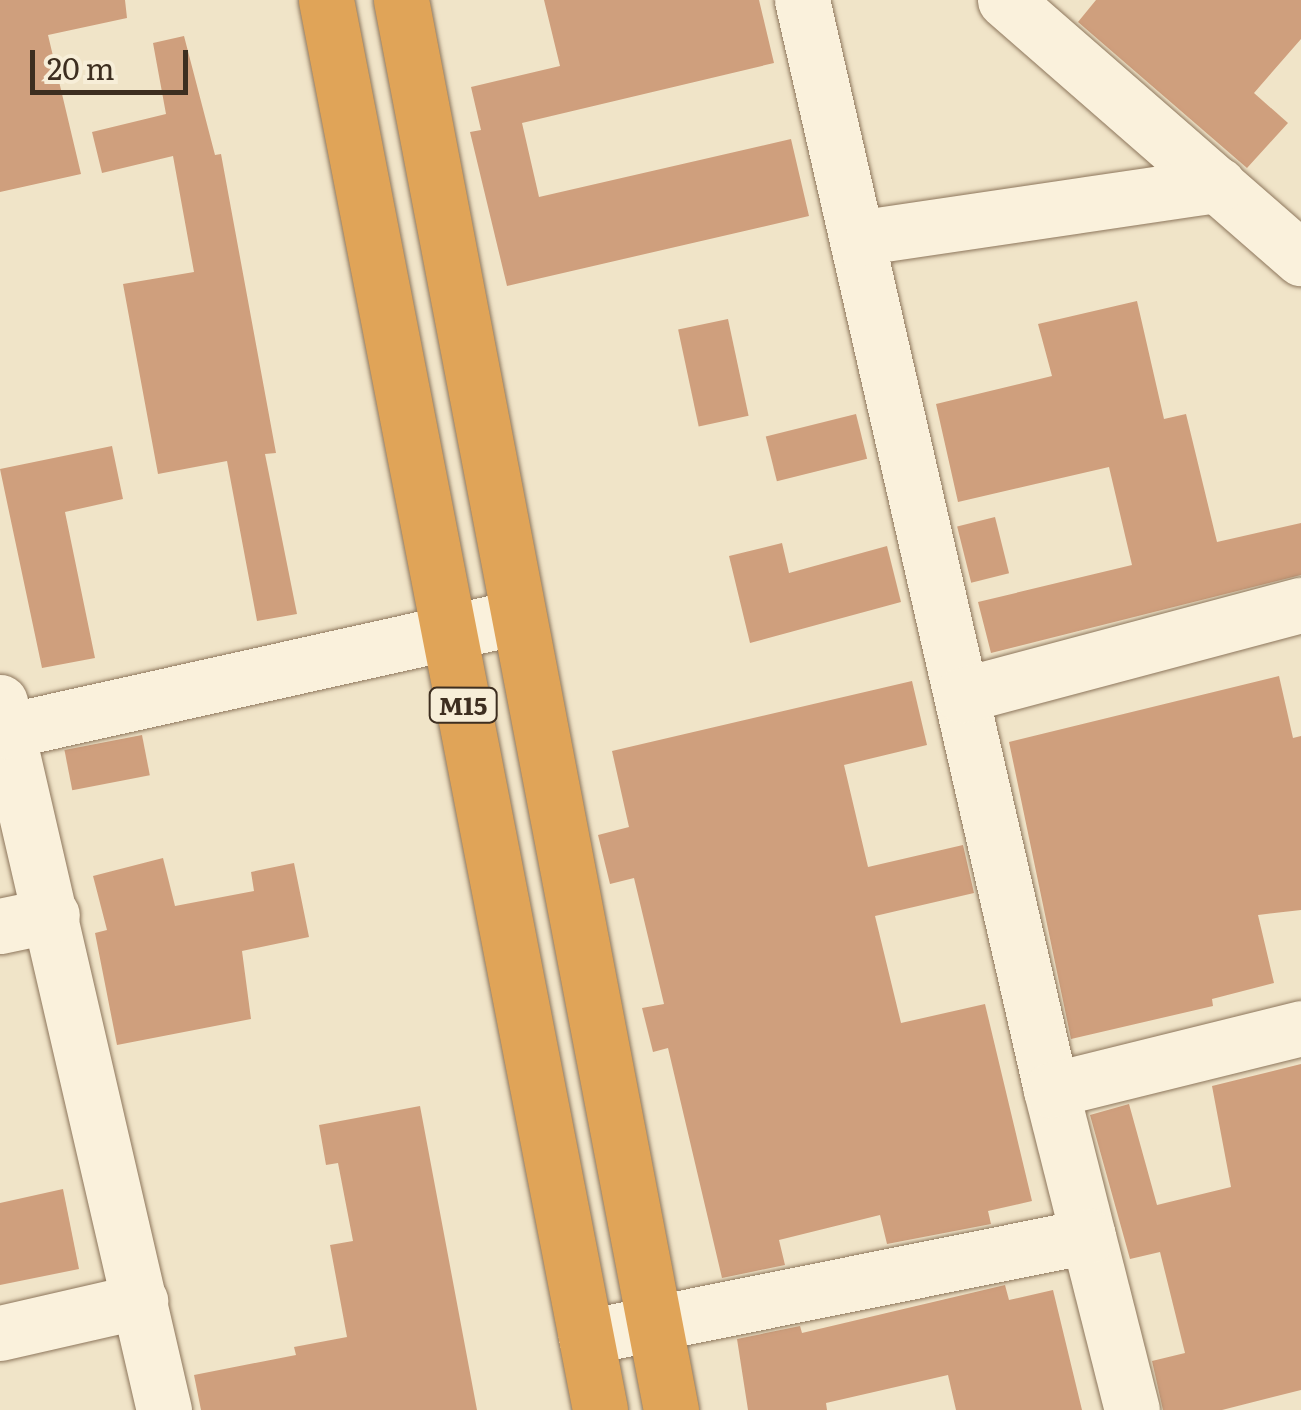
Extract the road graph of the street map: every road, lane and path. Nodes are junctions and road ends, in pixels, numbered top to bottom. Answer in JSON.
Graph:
{"nodes":[{"id":1,"x":326,"y":0,"type":"edge"},
{"id":2,"x":401,"y":0,"type":"edge"},
{"id":3,"x":802,"y":0,"type":"edge"},
{"id":4,"x":1005,"y":0,"type":"edge"},
{"id":5,"x":1218,"y":185,"type":"junction"},
{"id":6,"x":857,"y":238,"type":"junction"},
{"id":7,"x":1301,"y":258,"type":"edge"},
{"id":8,"x":1301,"y":605,"type":"edge"},
{"id":9,"x":518,"y":617,"type":"junction"},
{"id":10,"x":448,"y":628,"type":"junction"},
{"id":11,"x":962,"y":695,"type":"junction"},
{"id":12,"x":3,"y":716,"type":"edge"},
{"id":13,"x":52,"y":915,"type":"junction"},
{"id":14,"x":0,"y":926,"type":"edge"},
{"id":15,"x":1301,"y":1028,"type":"edge"},
{"id":16,"x":1050,"y":1090,"type":"junction"},
{"id":17,"x":1088,"y":1236,"type":"junction"},
{"id":18,"x":140,"y":1302,"type":"junction"},
{"id":19,"x":654,"y":1325,"type":"junction"},
{"id":20,"x":0,"y":1334,"type":"edge"},
{"id":21,"x":586,"y":1337,"type":"junction"},
{"id":22,"x":164,"y":1410,"type":"edge"},
{"id":23,"x":600,"y":1410,"type":"edge"},
{"id":24,"x":670,"y":1410,"type":"edge"},
{"id":25,"x":1132,"y":1410,"type":"edge"}],
"edges":[{"from":1,"to":10,"type":"highway","number":"M15"},
{"from":2,"to":9,"type":"highway","number":"M15"},
{"from":3,"to":6,"type":"street"},
{"from":4,"to":5,"type":"street"},
{"from":5,"to":6,"type":"street"},
{"from":5,"to":7,"type":"street"},
{"from":6,"to":11,"type":"street"},
{"from":8,"to":11,"type":"street"},
{"from":9,"to":10,"type":"street"},
{"from":9,"to":19,"type":"highway","number":"M15"},
{"from":10,"to":12,"type":"street"},
{"from":10,"to":21,"type":"highway","number":"M15"},
{"from":11,"to":16,"type":"street"},
{"from":12,"to":13,"type":"street"},
{"from":13,"to":14,"type":"street"},
{"from":13,"to":18,"type":"street"},
{"from":15,"to":16,"type":"street"},
{"from":16,"to":17,"type":"street"},
{"from":17,"to":19,"type":"street"},
{"from":17,"to":25,"type":"street"},
{"from":18,"to":20,"type":"street"},
{"from":18,"to":22,"type":"street"},
{"from":19,"to":21,"type":"street"},
{"from":19,"to":24,"type":"highway","number":"M15"},
{"from":21,"to":23,"type":"highway","number":"M15"}]}
